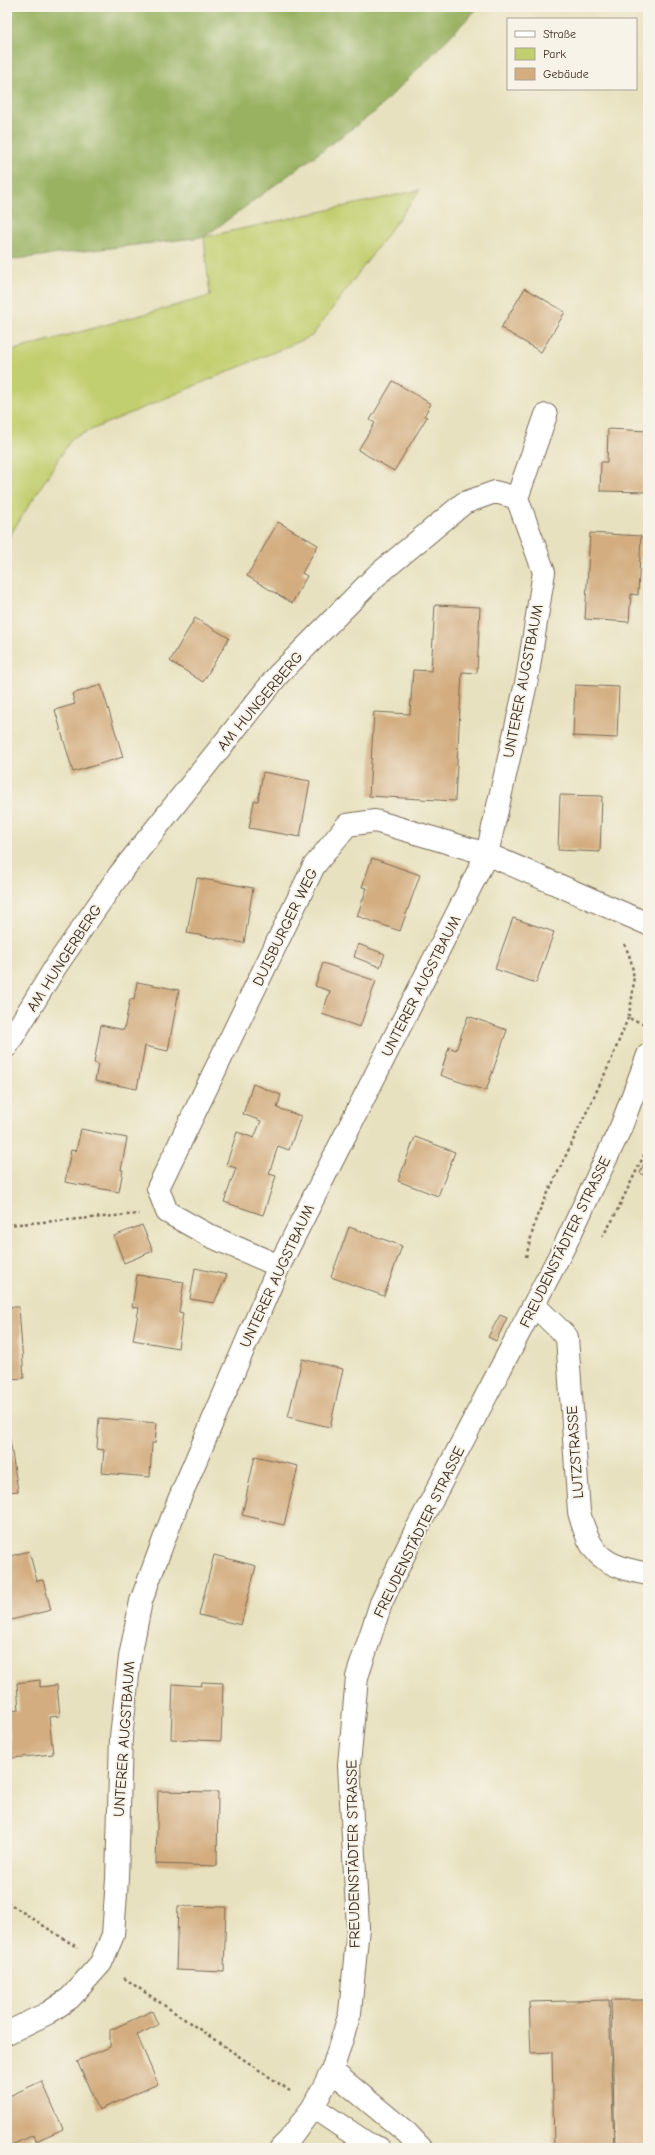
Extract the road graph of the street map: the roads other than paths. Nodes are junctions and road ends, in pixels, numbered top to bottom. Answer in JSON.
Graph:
{"nodes":[{"id":1,"x":546,"y":415,"type":"dead end"},
{"id":2,"x":517,"y":498,"type":"junction"},
{"id":3,"x":487,"y":854,"type":"junction"},
{"id":4,"x":648,"y":924,"type":"edge"},
{"id":5,"x":7,"y":1046,"type":"edge"},
{"id":6,"x":648,"y":1055,"type":"edge"},
{"id":7,"x":279,"y":1266,"type":"junction"},
{"id":8,"x":534,"y":1305,"type":"junction"},
{"id":9,"x":648,"y":1574,"type":"edge"},
{"id":10,"x":7,"y":2033,"type":"edge"},
{"id":11,"x":332,"y":2071,"type":"junction"},
{"id":12,"x":314,"y":2107,"type":"junction"},
{"id":13,"x":281,"y":2148,"type":"edge"},
{"id":14,"x":379,"y":2148,"type":"edge"},
{"id":15,"x":421,"y":2148,"type":"edge"}],
"edges":[{"from":1,"to":2,"type":"street"},
{"from":2,"to":3,"type":"street","name":"UNTERER AUGSTBAUM"},
{"from":2,"to":5,"type":"street","name":"AM HUNGERBERG"},
{"from":3,"to":4,"type":"street","name":"DUISBURGER WEG"},
{"from":3,"to":7,"type":"street","name":"UNTERER AUGSTBAUM"},
{"from":3,"to":7,"type":"street","name":"DUISBURGER WEG"},
{"from":6,"to":8,"type":"street","name":"FREUDENSTÄDTER STRASSE"},
{"from":7,"to":10,"type":"street","name":"UNTERER AUGSTBAUM"},
{"from":8,"to":9,"type":"street","name":"LUTZSTRASSE"},
{"from":8,"to":11,"type":"street","name":"FREUDENSTÄDTER STRASSE"},
{"from":11,"to":12,"type":"street","name":"FREUDENSTÄDTER STRASSE"},
{"from":11,"to":15,"type":"street"},
{"from":12,"to":13,"type":"street","name":"FREUDENSTÄDTER STRASSE"},
{"from":12,"to":14,"type":"street"}]}
